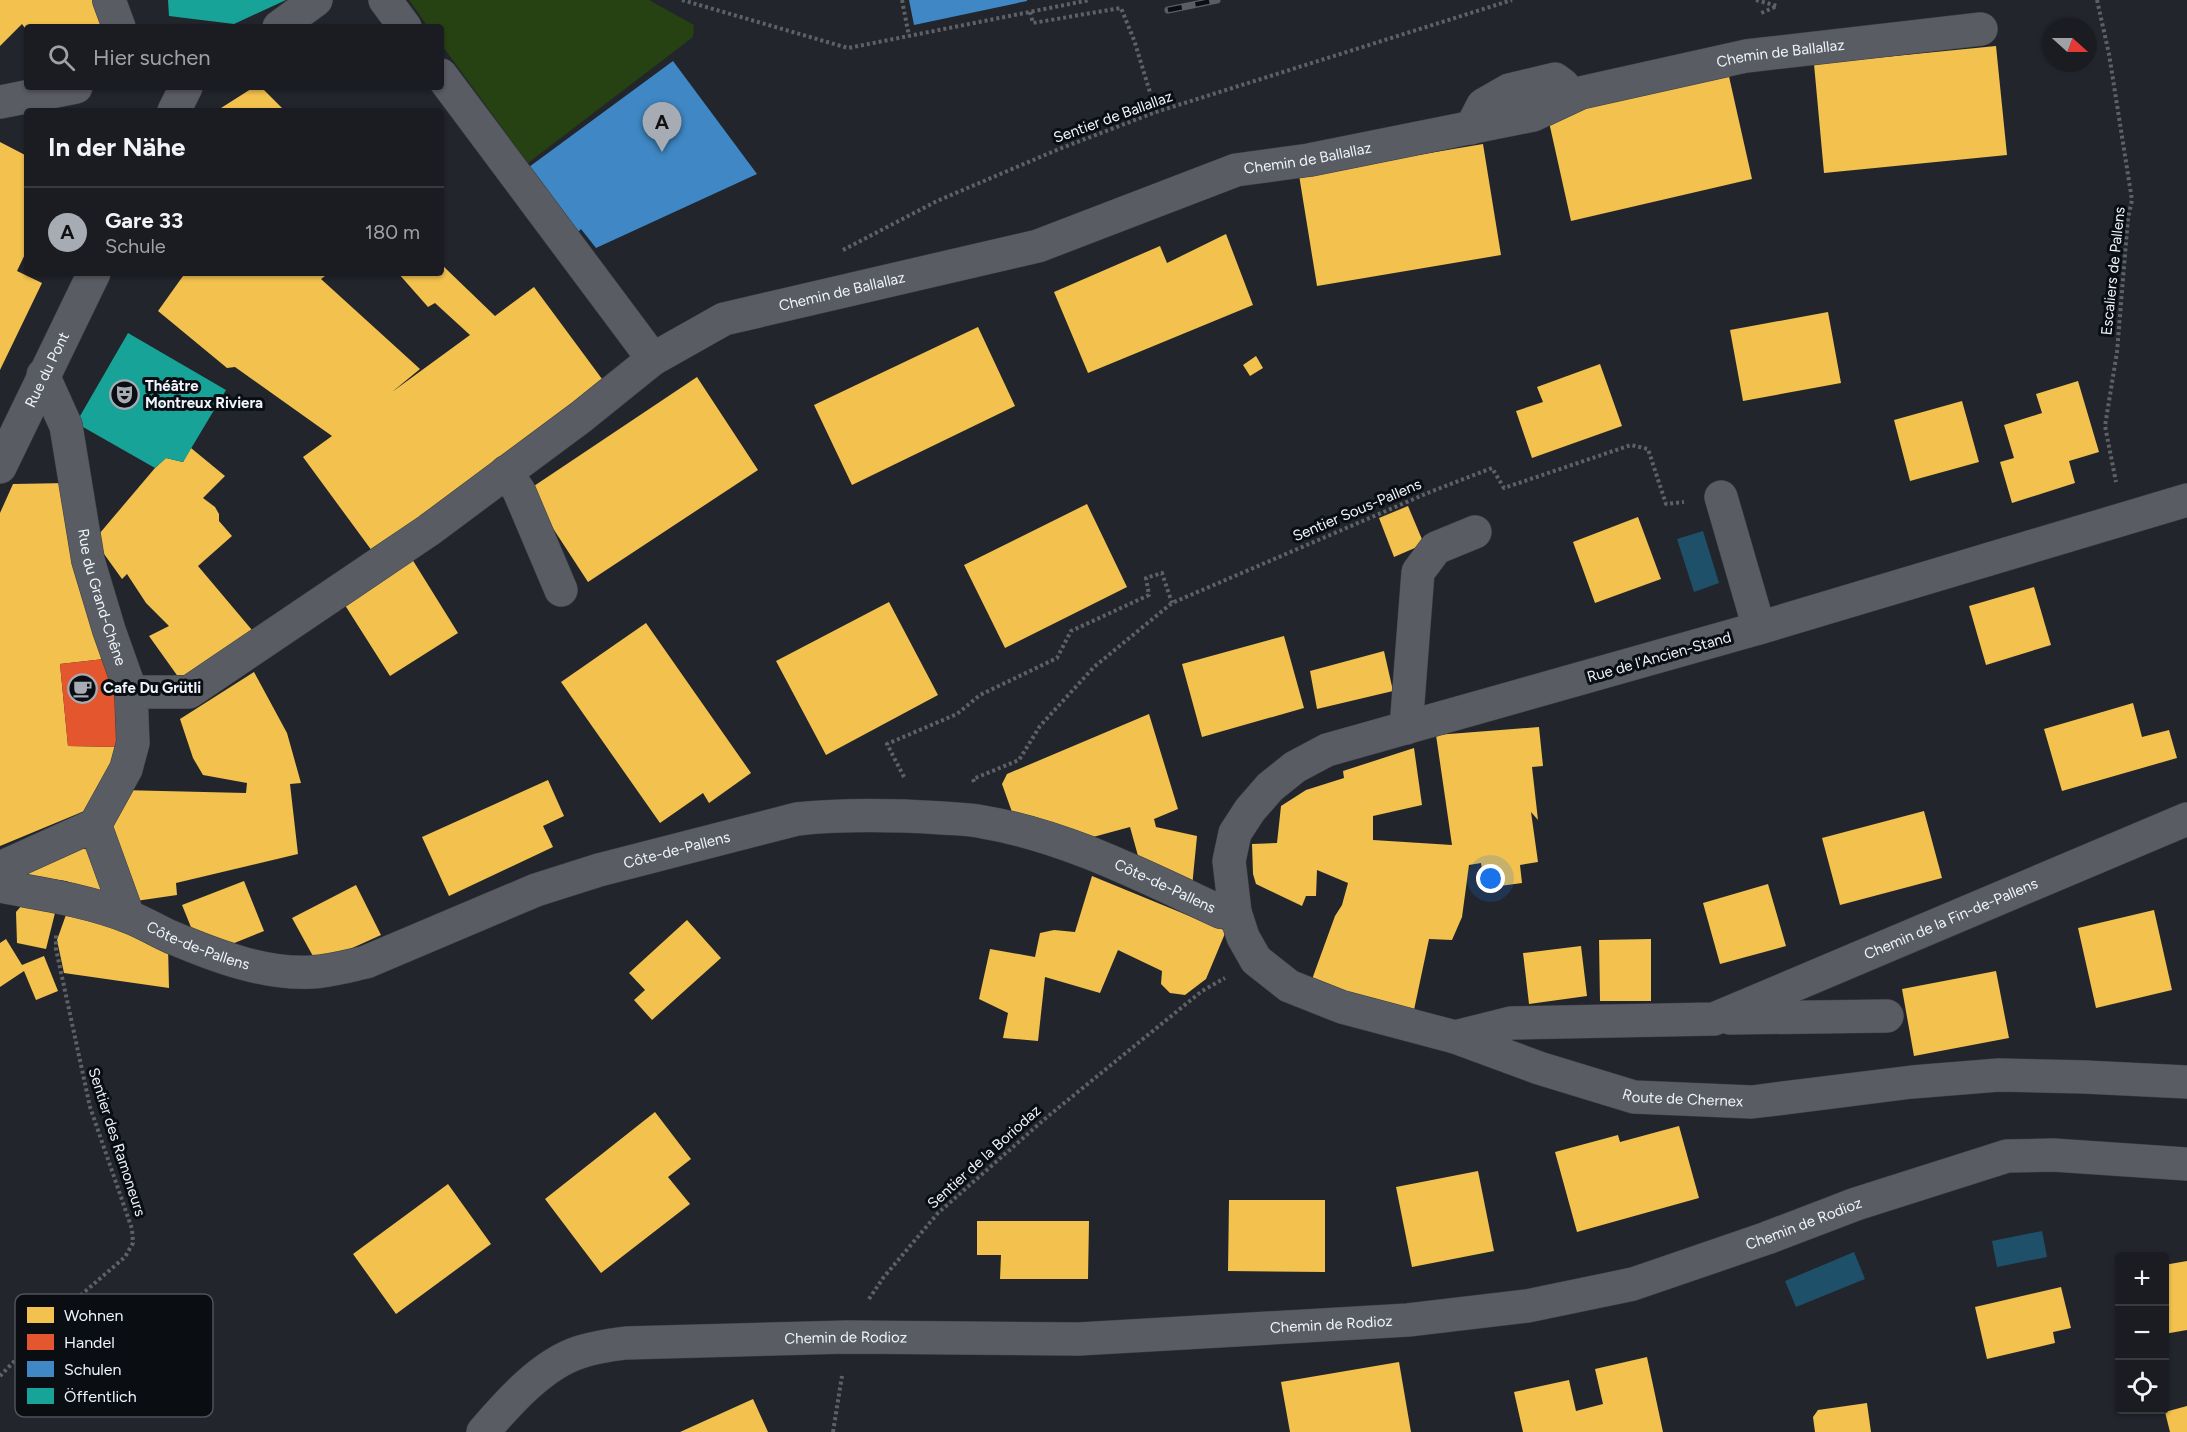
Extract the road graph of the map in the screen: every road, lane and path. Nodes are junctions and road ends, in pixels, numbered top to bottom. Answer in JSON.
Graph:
{"nodes":[{"id":1,"x":109,"y":0,"type":"edge"},
{"id":2,"x":315,"y":0,"type":"edge"},
{"id":3,"x":385,"y":0,"type":"edge"},
{"id":4,"x":682,"y":0,"type":"edge"},
{"id":5,"x":902,"y":0,"type":"edge"},
{"id":6,"x":1090,"y":0,"type":"edge"},
{"id":7,"x":1512,"y":0,"type":"edge"},
{"id":8,"x":2097,"y":0,"type":"edge"},
{"id":9,"x":1030,"y":12,"type":"junction"},
{"id":10,"x":118,"y":24,"type":"edge"},
{"id":11,"x":283,"y":24,"type":"edge"},
{"id":12,"x":403,"y":24,"type":"edge"},
{"id":13,"x":1981,"y":29,"type":"dead end"},
{"id":14,"x":909,"y":36,"type":"junction"},
{"id":15,"x":444,"y":79,"type":"edge"},
{"id":16,"x":1563,"y":85,"type":"dead end"},
{"id":17,"x":61,"y":90,"type":"edge"},
{"id":18,"x":184,"y":90,"type":"edge"},
{"id":19,"x":0,"y":102,"type":"edge"},
{"id":20,"x":176,"y":108,"type":"edge"},
{"id":21,"x":1156,"y":112,"type":"junction"},
{"id":22,"x":1471,"y":128,"type":"junction"},
{"id":23,"x":841,"y":251,"type":"dead end"},
{"id":24,"x":92,"y":276,"type":"edge"},
{"id":25,"x":653,"y":359,"type":"junction"},
{"id":26,"x":43,"y":375,"type":"junction"},
{"id":27,"x":0,"y":467,"type":"edge"},
{"id":28,"x":506,"y":472,"type":"junction"},
{"id":29,"x":2118,"y":493,"type":"dead end"},
{"id":30,"x":1721,"y":497,"type":"joint"},
{"id":31,"x":2187,"y":500,"type":"edge"},
{"id":32,"x":1475,"y":532,"type":"dead end"},
{"id":33,"x":561,"y":590,"type":"dead end"},
{"id":34,"x":1172,"y":603,"type":"junction"},
{"id":35,"x":1759,"y":628,"type":"junction"},
{"id":36,"x":132,"y":692,"type":"junction"},
{"id":37,"x":1406,"y":728,"type":"junction"},
{"id":38,"x":887,"y":744,"type":"dead end"},
{"id":39,"x":1019,"y":760,"type":"dead end"},
{"id":40,"x":2187,"y":819,"type":"edge"},
{"id":41,"x":95,"y":825,"type":"junction"},
{"id":42,"x":0,"y":868,"type":"edge"},
{"id":43,"x":0,"y":886,"type":"edge"},
{"id":44,"x":65,"y":899,"type":"junction"},
{"id":45,"x":1235,"y":912,"type":"junction"},
{"id":46,"x":128,"y":916,"type":"junction"},
{"id":47,"x":1233,"y":974,"type":"dead end"},
{"id":48,"x":1887,"y":1016,"type":"dead end"},
{"id":49,"x":1714,"y":1019,"type":"junction"},
{"id":50,"x":1455,"y":1037,"type":"junction"},
{"id":51,"x":2187,"y":1082,"type":"edge"},
{"id":52,"x":2187,"y":1164,"type":"edge"},
{"id":53,"x":82,"y":1294,"type":"edge"},
{"id":54,"x":848,"y":1337,"type":"junction"},
{"id":55,"x":15,"y":1361,"type":"edge"},
{"id":56,"x":0,"y":1376,"type":"edge"},
{"id":57,"x":483,"y":1432,"type":"edge"},
{"id":58,"x":833,"y":1432,"type":"edge"}],
"edges":[{"from":1,"to":10,"type":"street"},
{"from":2,"to":11,"type":"street"},
{"from":3,"to":12,"type":"street"},
{"from":4,"to":14,"type":"path"},
{"from":5,"to":14,"type":"path"},
{"from":6,"to":9,"type":"path"},
{"from":7,"to":21,"type":"path","name":"Sentier de Ballallaz"},
{"from":8,"to":29,"type":"path","name":"Escaliers de Pallens"},
{"from":9,"to":14,"type":"path"},
{"from":9,"to":21,"type":"path"},
{"from":13,"to":22,"type":"street","name":"Chemin de Ballallaz"},
{"from":15,"to":25,"type":"street"},
{"from":16,"to":22,"type":"street"},
{"from":17,"to":19,"type":"street"},
{"from":18,"to":20,"type":"street"},
{"from":21,"to":23,"type":"path","name":"Sentier de Ballallaz"},
{"from":22,"to":25,"type":"street","name":"Chemin de Ballallaz"},
{"from":24,"to":26,"type":"street","name":"Rue du Pont"},
{"from":25,"to":28,"type":"street","name":"Chemin de Ballallaz"},
{"from":26,"to":27,"type":"street","name":"Rue du Pont"},
{"from":26,"to":36,"type":"street","name":"Rue du Grand-Chêne"},
{"from":28,"to":33,"type":"street"},
{"from":28,"to":36,"type":"street","name":"Chemin de Ballallaz"},
{"from":30,"to":34,"type":"path","name":"Sentier Sous-Pallens"},
{"from":30,"to":35,"type":"street"},
{"from":31,"to":35,"type":"street","name":"Rue de l'Ancien-Stand"},
{"from":32,"to":37,"type":"street"},
{"from":34,"to":38,"type":"path"},
{"from":34,"to":39,"type":"path","name":"Sentier Sous-Pallens"},
{"from":35,"to":37,"type":"street","name":"Rue de l'Ancien-Stand"},
{"from":36,"to":41,"type":"street","name":"Rue du Grand-Chêne"},
{"from":37,"to":45,"type":"street","name":"Rue de l'Ancien-Stand"},
{"from":40,"to":49,"type":"street","name":"Chemin de la Fin-de-Pallens"},
{"from":41,"to":42,"type":"street"},
{"from":41,"to":46,"type":"street"},
{"from":43,"to":44,"type":"street","name":"Côte-de-Pallens"},
{"from":44,"to":46,"type":"street","name":"Côte-de-Pallens"},
{"from":44,"to":53,"type":"path","name":"Sentier des Ramoneurs"},
{"from":45,"to":46,"type":"street","name":"Côte-de-Pallens"},
{"from":45,"to":50,"type":"street","name":"Route de Chernex"},
{"from":47,"to":54,"type":"path","name":"Sentier de la Boriodaz"},
{"from":48,"to":49,"type":"street","name":"Chemin de la Fin-de-Pallens"},
{"from":49,"to":50,"type":"street","name":"Chemin de la Fin-de-Pallens"},
{"from":50,"to":51,"type":"street","name":"Route de Chernex"},
{"from":52,"to":54,"type":"street","name":"Chemin de Rodioz"},
{"from":54,"to":57,"type":"street","name":"Chemin de Rodioz"},
{"from":54,"to":58,"type":"path","name":"Sentier de la Boriodaz"},
{"from":55,"to":56,"type":"path","name":"Sentier des Ramoneurs"}]}
